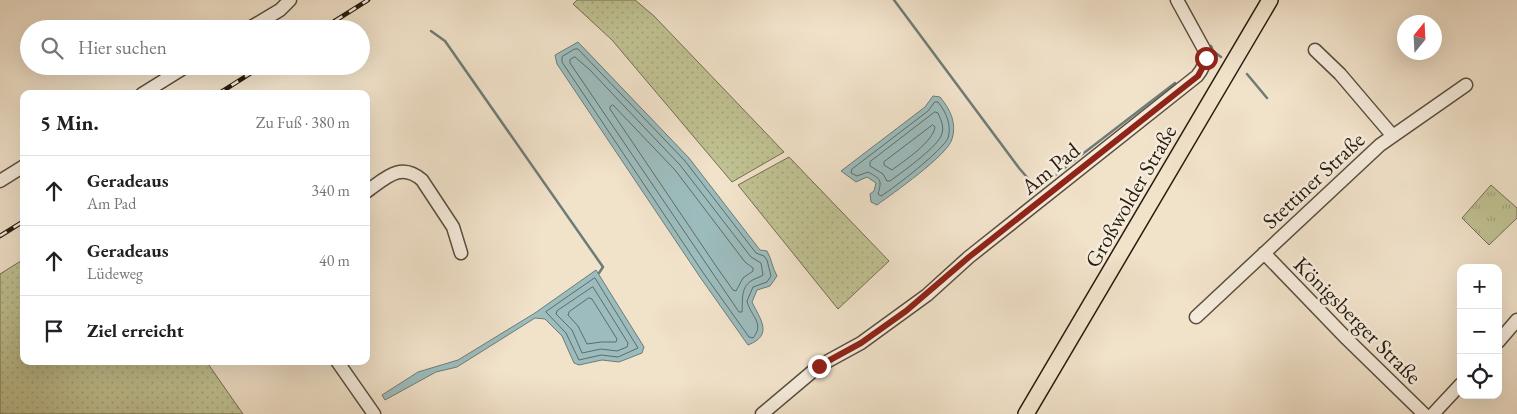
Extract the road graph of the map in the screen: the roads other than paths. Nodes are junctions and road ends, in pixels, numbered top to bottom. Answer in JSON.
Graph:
{"nodes":[{"id":1,"x":290,"y":0,"type":"edge"},
{"id":2,"x":1177,"y":0,"type":"edge"},
{"id":3,"x":1270,"y":0,"type":"edge"},
{"id":4,"x":263,"y":20,"type":"edge"},
{"id":5,"x":1315,"y":50,"type":"dead end"},
{"id":6,"x":173,"y":75,"type":"edge"},
{"id":7,"x":1466,"y":85,"type":"dead end"},
{"id":8,"x":148,"y":90,"type":"edge"},
{"id":9,"x":1392,"y":136,"type":"junction"},
{"id":10,"x":20,"y":168,"type":"edge"},
{"id":11,"x":0,"y":181,"type":"edge"},
{"id":12,"x":370,"y":189,"type":"edge"},
{"id":13,"x":461,"y":253,"type":"dead end"},
{"id":14,"x":1264,"y":253,"type":"junction"},
{"id":15,"x":1196,"y":317,"type":"dead end"},
{"id":16,"x":1517,"y":320,"type":"edge"},
{"id":17,"x":1502,"y":337,"type":"edge"},
{"id":18,"x":340,"y":365,"type":"edge"},
{"id":19,"x":1457,"y":388,"type":"edge"},
{"id":20,"x":374,"y":414,"type":"edge"},
{"id":21,"x":762,"y":414,"type":"edge"},
{"id":22,"x":1026,"y":414,"type":"edge"},
{"id":23,"x":1424,"y":414,"type":"edge"},
{"id":24,"x":1433,"y":414,"type":"edge"}],
"edges":[{"from":1,"to":4,"type":"street"},
{"from":2,"to":21,"type":"street","name":"Am Pad"},
{"from":3,"to":22,"type":"main road","name":"Großwolder Straße"},
{"from":5,"to":9,"type":"street"},
{"from":6,"to":8,"type":"street"},
{"from":7,"to":9,"type":"street","name":"Stettiner Straße"},
{"from":9,"to":14,"type":"street","name":"Stettiner Straße"},
{"from":10,"to":11,"type":"street"},
{"from":12,"to":13,"type":"street"},
{"from":14,"to":15,"type":"street","name":"Stettiner Straße"},
{"from":14,"to":23,"type":"street","name":"Königsberger Straße"},
{"from":16,"to":17,"type":"street"},
{"from":18,"to":20,"type":"street"},
{"from":19,"to":24,"type":"street"}]}
